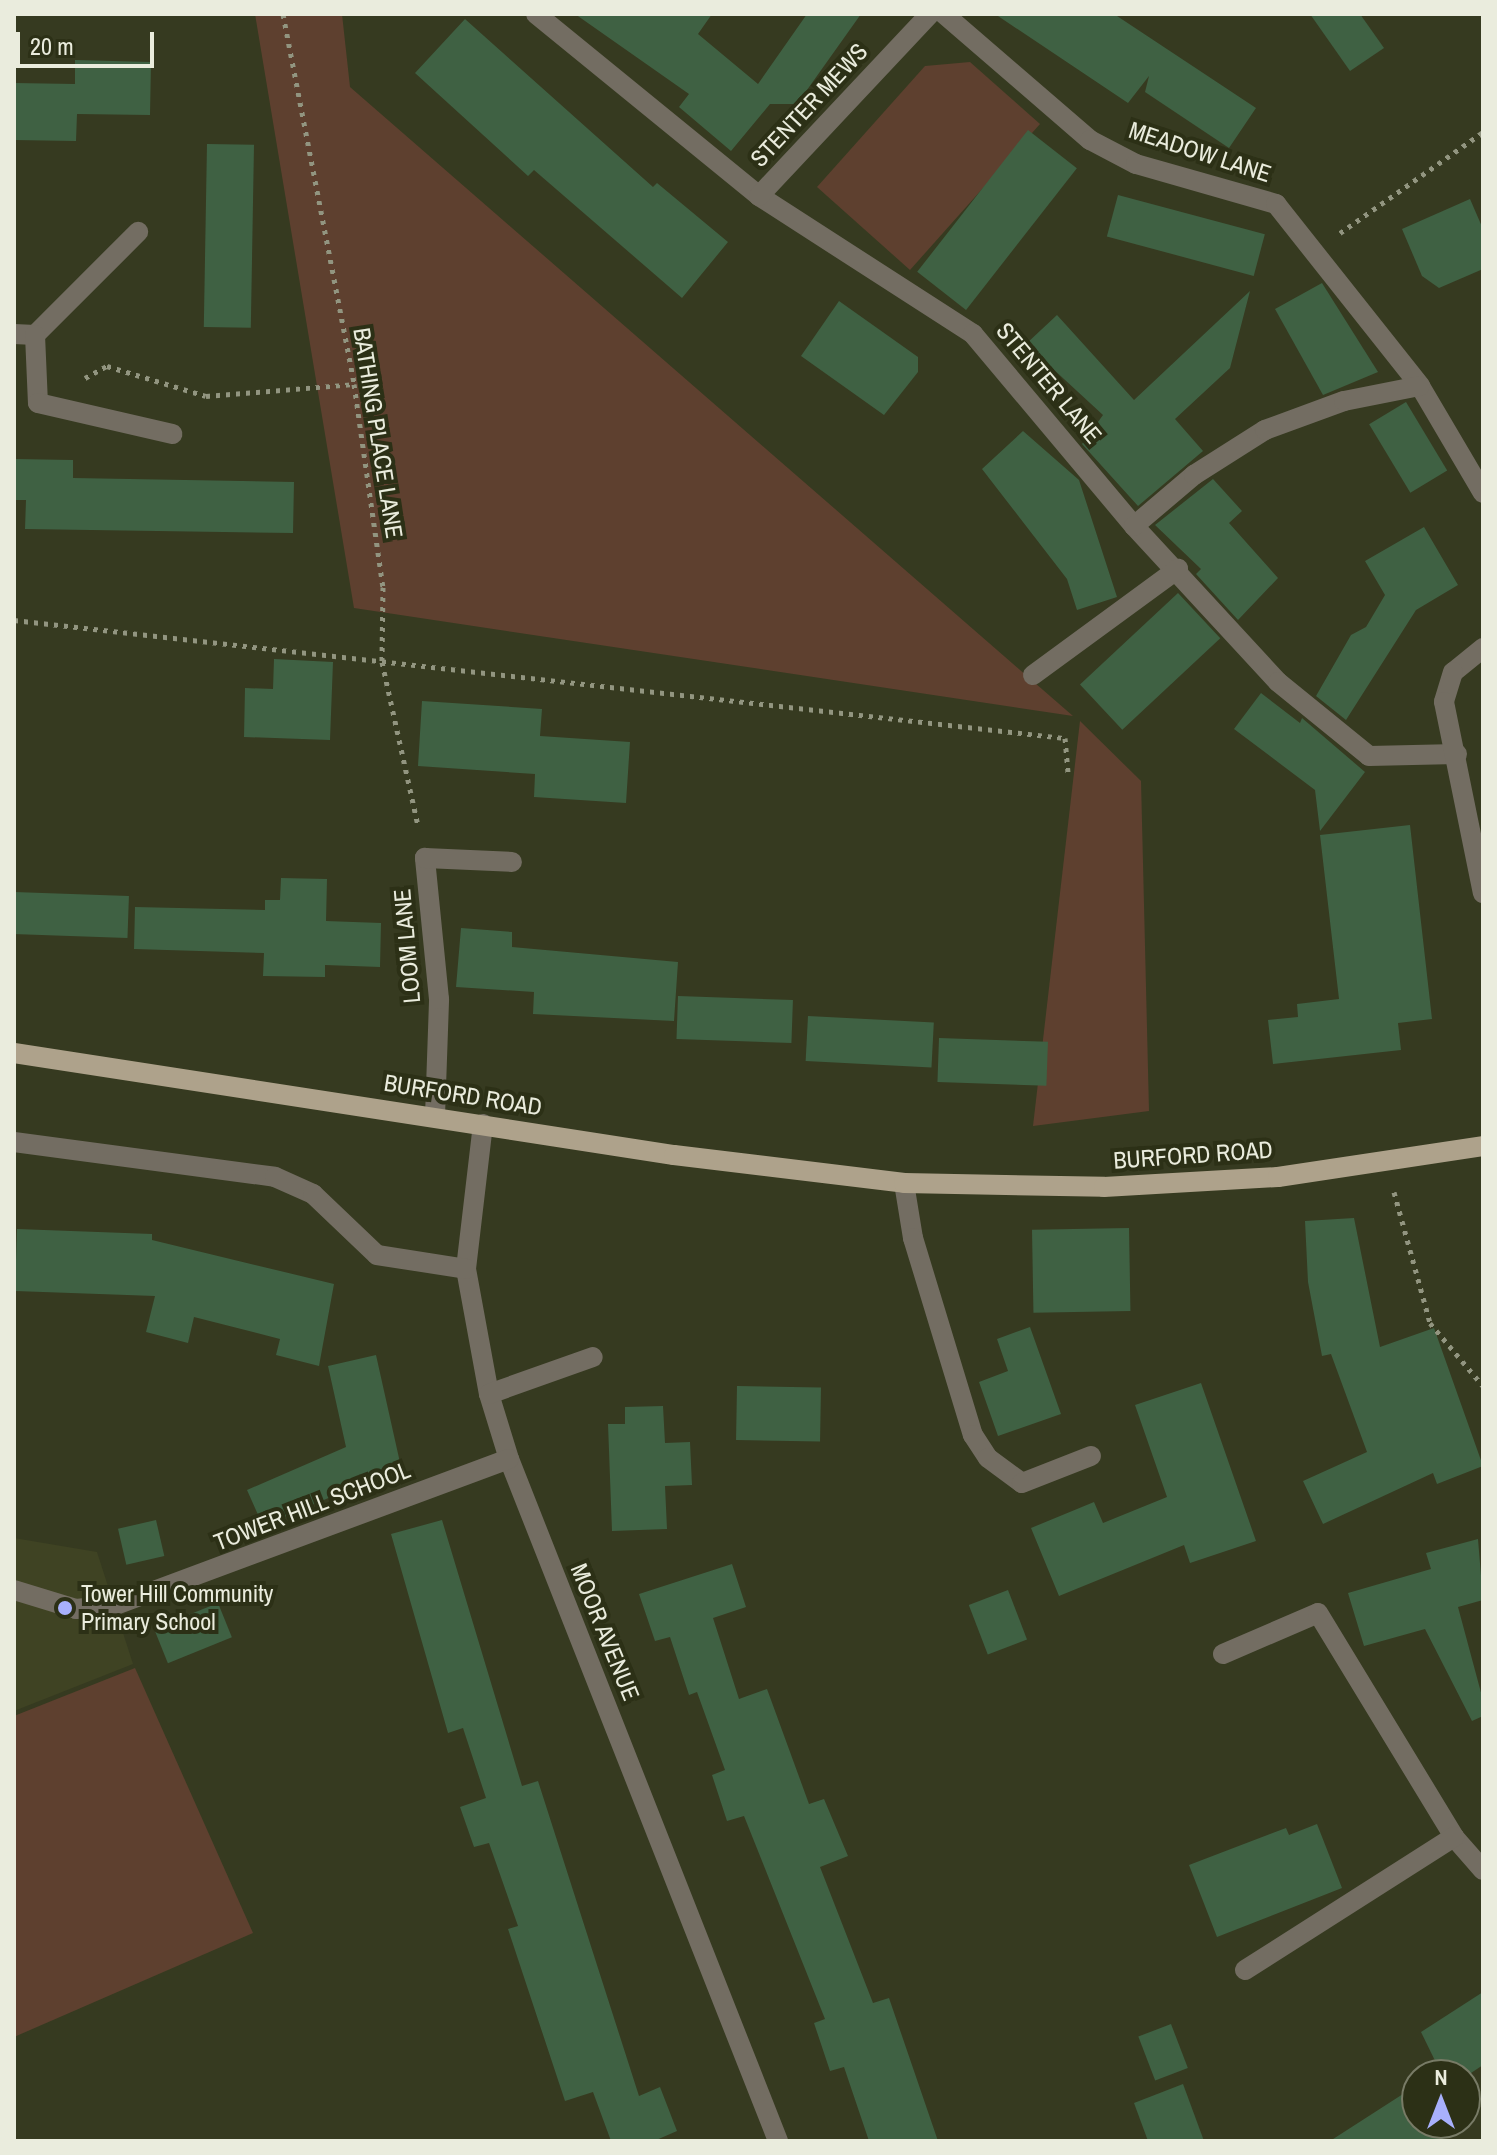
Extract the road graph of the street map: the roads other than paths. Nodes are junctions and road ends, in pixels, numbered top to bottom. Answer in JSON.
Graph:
{"nodes":[{"id":1,"x":536,"y":14,"type":"edge"},
{"id":2,"x":930,"y":14,"type":"edge"},
{"id":3,"x":944,"y":14,"type":"edge"},
{"id":4,"x":759,"y":196,"type":"junction"},
{"id":5,"x":138,"y":232,"type":"dead end"},
{"id":6,"x":24,"y":334,"type":"edge"},
{"id":7,"x":1420,"y":386,"type":"junction"},
{"id":8,"x":172,"y":434,"type":"dead end"},
{"id":9,"x":1483,"y":493,"type":"edge"},
{"id":10,"x":1134,"y":526,"type":"junction"},
{"id":11,"x":1178,"y":569,"type":"junction"},
{"id":12,"x":1483,"y":648,"type":"edge"},
{"id":13,"x":1033,"y":675,"type":"dead end"},
{"id":14,"x":1457,"y":754,"type":"junction"},
{"id":15,"x":512,"y":862,"type":"dead end"},
{"id":16,"x":1483,"y":893,"type":"edge"},
{"id":17,"x":14,"y":1053,"type":"edge"},
{"id":18,"x":435,"y":1116,"type":"junction"},
{"id":19,"x":483,"y":1124,"type":"junction"},
{"id":20,"x":14,"y":1142,"type":"edge"},
{"id":21,"x":1483,"y":1146,"type":"edge"},
{"id":22,"x":904,"y":1183,"type":"junction"},
{"id":23,"x":466,"y":1269,"type":"junction"},
{"id":24,"x":593,"y":1357,"type":"dead end"},
{"id":25,"x":489,"y":1394,"type":"junction"},
{"id":26,"x":1091,"y":1456,"type":"dead end"},
{"id":27,"x":509,"y":1459,"type":"junction"},
{"id":28,"x":14,"y":1590,"type":"edge"},
{"id":29,"x":1223,"y":1654,"type":"dead end"},
{"id":30,"x":1454,"y":1837,"type":"junction"},
{"id":31,"x":1483,"y":1870,"type":"edge"},
{"id":32,"x":1245,"y":1970,"type":"dead end"},
{"id":33,"x":778,"y":2141,"type":"edge"}],
"edges":[{"from":1,"to":4,"type":"street","name":"STENTER LANE"},
{"from":2,"to":4,"type":"street","name":"STENTER MEWS"},
{"from":3,"to":7,"type":"street","name":"MEADOW LANE"},
{"from":4,"to":10,"type":"street","name":"STENTER LANE"},
{"from":5,"to":6,"type":"street"},
{"from":6,"to":8,"type":"street"},
{"from":7,"to":9,"type":"street","name":"MEADOW LANE"},
{"from":7,"to":10,"type":"street"},
{"from":10,"to":11,"type":"street","name":"STENTER LANE"},
{"from":11,"to":13,"type":"street"},
{"from":11,"to":14,"type":"street","name":"STENTER LANE"},
{"from":12,"to":14,"type":"street"},
{"from":14,"to":16,"type":"street"},
{"from":15,"to":18,"type":"street","name":"LOOM LANE"},
{"from":17,"to":18,"type":"main road","name":"BURFORD ROAD"},
{"from":18,"to":19,"type":"main road","name":"BURFORD ROAD"},
{"from":19,"to":22,"type":"main road","name":"BURFORD ROAD"},
{"from":19,"to":23,"type":"street","name":"MOOR AVENUE"},
{"from":20,"to":23,"type":"street"},
{"from":21,"to":22,"type":"main road","name":"BURFORD ROAD"},
{"from":22,"to":26,"type":"street"},
{"from":23,"to":25,"type":"street","name":"MOOR AVENUE"},
{"from":24,"to":25,"type":"street"},
{"from":25,"to":27,"type":"street","name":"MOOR AVENUE"},
{"from":27,"to":28,"type":"street","name":"TOWER HILL SCHOOL"},
{"from":27,"to":33,"type":"street","name":"MOOR AVENUE"},
{"from":29,"to":30,"type":"street"},
{"from":30,"to":31,"type":"street"},
{"from":30,"to":32,"type":"street"}]}
